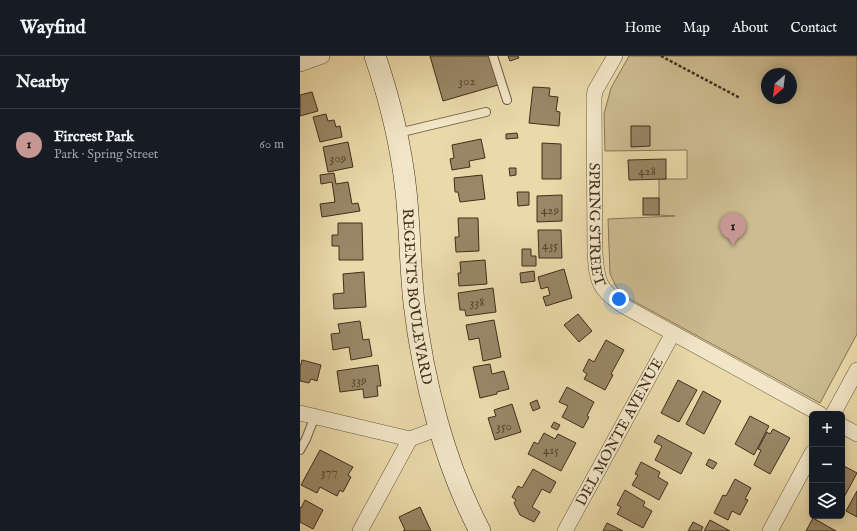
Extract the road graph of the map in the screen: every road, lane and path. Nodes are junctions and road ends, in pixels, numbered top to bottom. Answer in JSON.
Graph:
{"nodes":[{"id":1,"x":322,"y":56,"type":"edge"},
{"id":2,"x":375,"y":56,"type":"edge"},
{"id":3,"x":493,"y":56,"type":"edge"},
{"id":4,"x":615,"y":56,"type":"edge"},
{"id":5,"x":661,"y":56,"type":"edge"},
{"id":6,"x":300,"y":64,"type":"edge"},
{"id":7,"x":740,"y":98,"type":"dead end"},
{"id":8,"x":507,"y":100,"type":"dead end"},
{"id":9,"x":486,"y":112,"type":"dead end"},
{"id":10,"x":398,"y":133,"type":"junction"},
{"id":11,"x":674,"y":333,"type":"junction"},
{"id":12,"x":857,"y":370,"type":"edge"},
{"id":13,"x":815,"y":411,"type":"edge"},
{"id":14,"x":835,"y":411,"type":"edge"},
{"id":15,"x":300,"y":413,"type":"edge"},
{"id":16,"x":315,"y":416,"type":"junction"},
{"id":17,"x":439,"y":428,"type":"junction"},
{"id":18,"x":845,"y":428,"type":"edge"},
{"id":19,"x":857,"y":434,"type":"edge"},
{"id":20,"x":410,"y":439,"type":"junction"},
{"id":21,"x":300,"y":450,"type":"edge"},
{"id":22,"x":809,"y":459,"type":"edge"},
{"id":23,"x":360,"y":531,"type":"edge"},
{"id":24,"x":480,"y":531,"type":"edge"},
{"id":25,"x":565,"y":531,"type":"edge"},
{"id":26,"x":770,"y":531,"type":"edge"}],
"edges":[{"from":1,"to":6,"type":"street"},
{"from":2,"to":10,"type":"main road","name":"REGENTS BOULEVARD"},
{"from":3,"to":8,"type":"lane"},
{"from":4,"to":11,"type":"street","name":"SPRING STREET"},
{"from":5,"to":7,"type":"path"},
{"from":9,"to":10,"type":"lane"},
{"from":10,"to":17,"type":"main road","name":"REGENTS BOULEVARD"},
{"from":11,"to":13,"type":"street","name":"SPRING STREET"},
{"from":11,"to":25,"type":"street","name":"DEL MONTE AVENUE"},
{"from":12,"to":14,"type":"street"},
{"from":15,"to":16,"type":"street"},
{"from":16,"to":20,"type":"street"},
{"from":16,"to":21,"type":"lane"},
{"from":17,"to":20,"type":"street"},
{"from":17,"to":24,"type":"main road","name":"REGENTS BOULEVARD"},
{"from":18,"to":19,"type":"street"},
{"from":20,"to":23,"type":"street"},
{"from":22,"to":26,"type":"street"}]}
